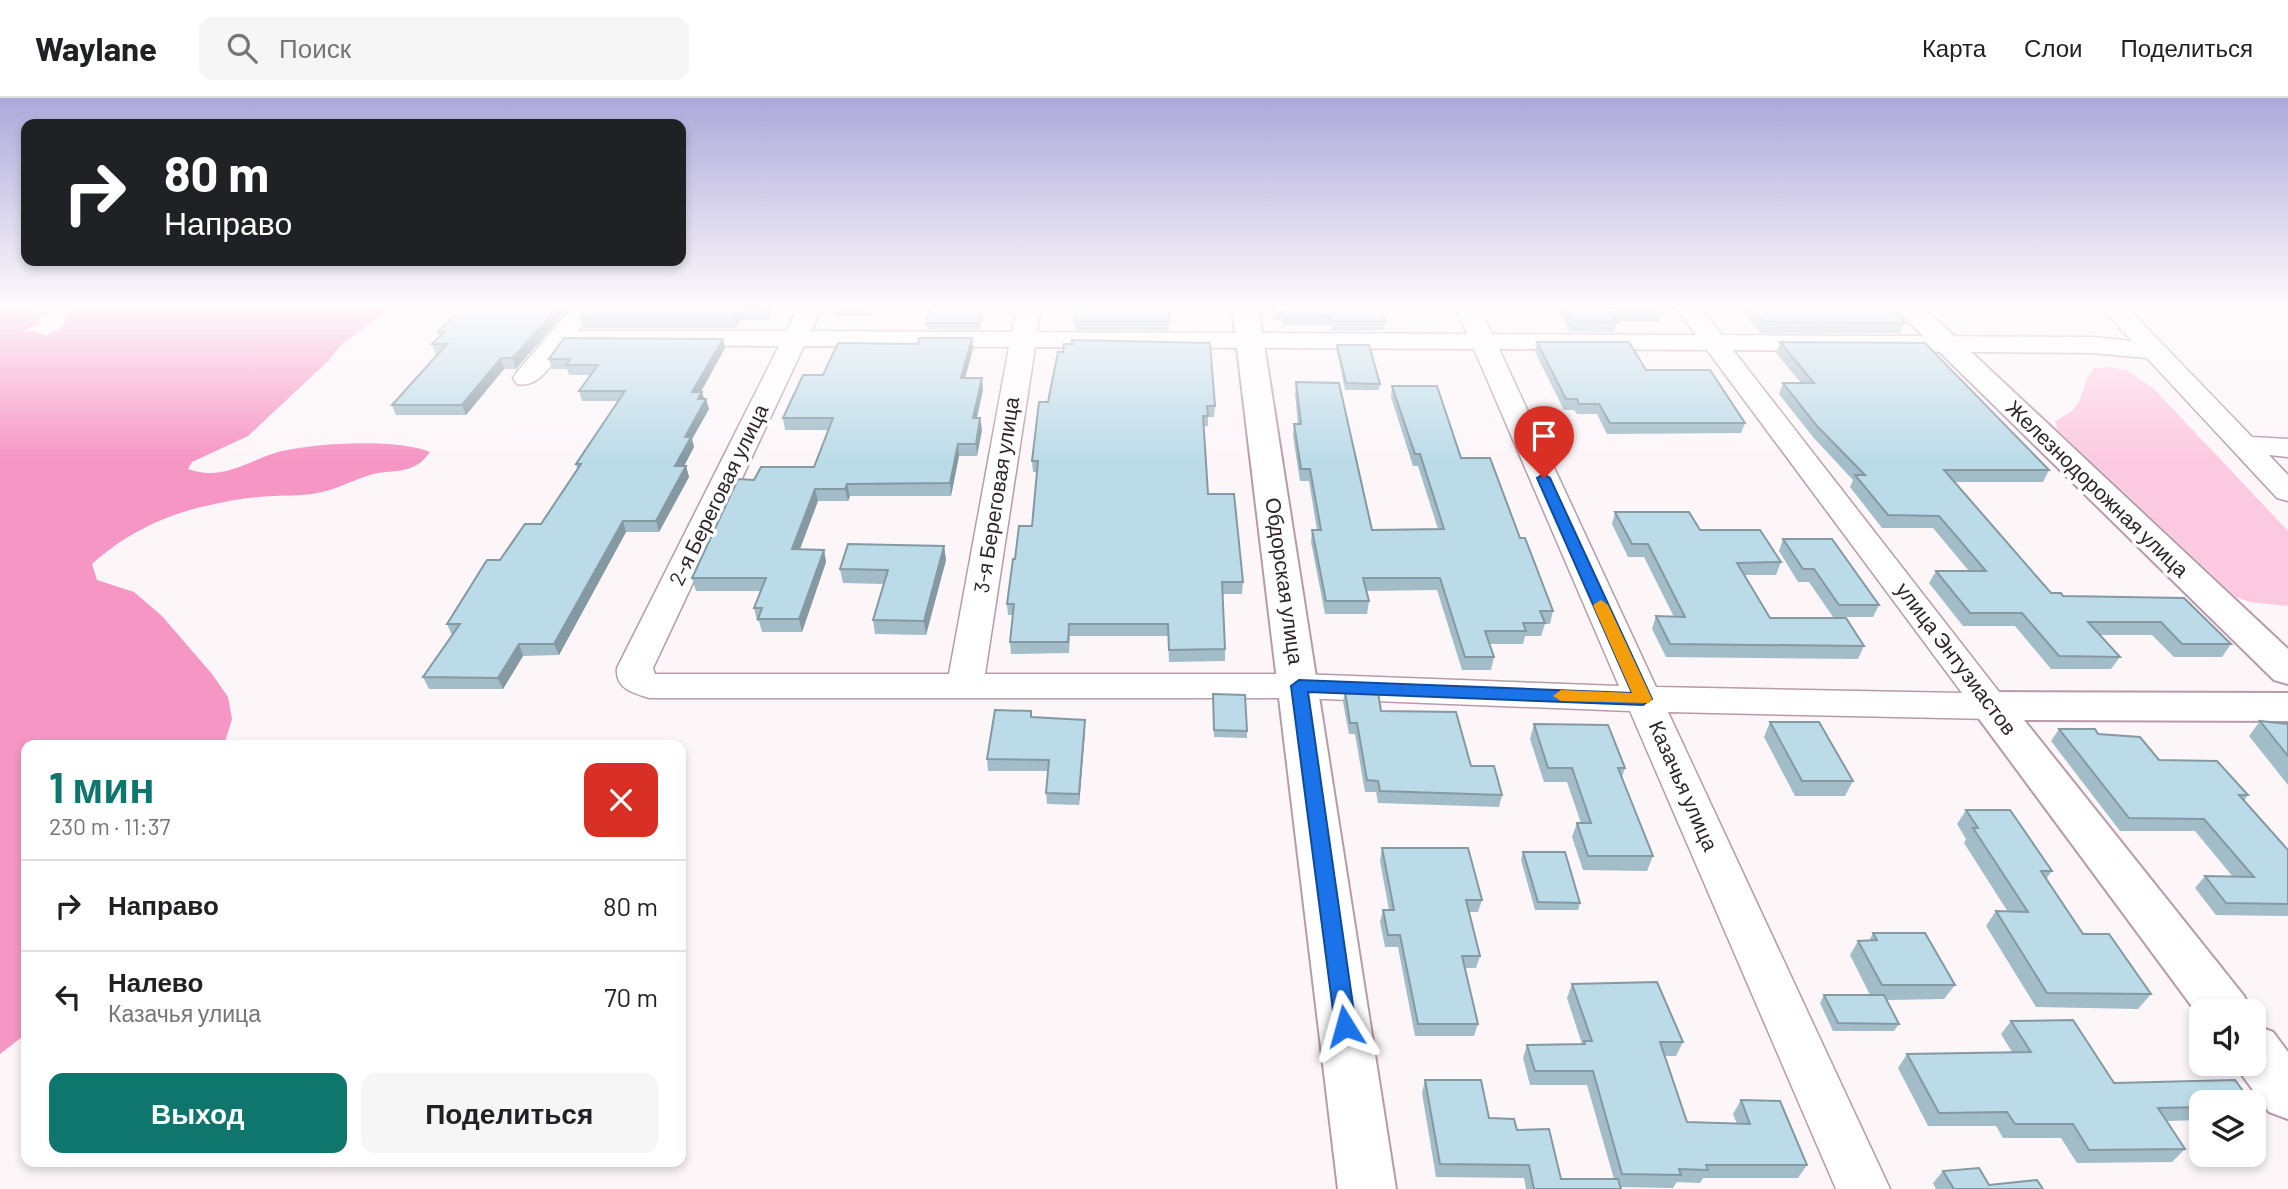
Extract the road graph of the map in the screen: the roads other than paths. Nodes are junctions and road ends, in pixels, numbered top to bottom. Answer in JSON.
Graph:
{"nodes":[{"id":1,"x":544,"y":357,"type":"edge"},
{"id":2,"x":786,"y":357,"type":"edge"},
{"id":3,"x":1020,"y":357,"type":"edge"},
{"id":4,"x":1252,"y":357,"type":"edge"},
{"id":5,"x":1489,"y":357,"type":"edge"},
{"id":6,"x":1724,"y":357,"type":"edge"},
{"id":7,"x":1959,"y":357,"type":"edge"},
{"id":8,"x":2159,"y":357,"type":"edge"},
{"id":9,"x":526,"y":378,"type":"dead end"},
{"id":10,"x":2244,"y":445,"type":"junction"},
{"id":11,"x":2288,"y":449,"type":"edge"},
{"id":12,"x":2288,"y":492,"type":"edge"},
{"id":13,"x":2288,"y":671,"type":"edge"},
{"id":14,"x":965,"y":684,"type":"junction"},
{"id":15,"x":1299,"y":686,"type":"junction"},
{"id":16,"x":1643,"y":699,"type":"junction"},
{"id":17,"x":1991,"y":706,"type":"junction"},
{"id":18,"x":2288,"y":707,"type":"edge"},
{"id":19,"x":2216,"y":999,"type":"edge"},
{"id":20,"x":2266,"y":1065,"type":"edge"},
{"id":21,"x":2288,"y":1094,"type":"edge"},
{"id":22,"x":1367,"y":1189,"type":"edge"},
{"id":23,"x":1863,"y":1189,"type":"edge"}],
"edges":[{"from":1,"to":9,"type":"street"},
{"from":2,"to":14,"type":"street","name":"2-я Береговая улица"},
{"from":3,"to":14,"type":"street","name":"3-я Береговая улица"},
{"from":4,"to":15,"type":"street","name":"Обдорская улица"},
{"from":5,"to":16,"type":"street","name":"Казачья улица"},
{"from":6,"to":17,"type":"street","name":"улица Энтузиастов"},
{"from":7,"to":13,"type":"street","name":"Железнодорожная улица"},
{"from":8,"to":10,"type":"street"},
{"from":10,"to":11,"type":"street"},
{"from":10,"to":12,"type":"street"},
{"from":14,"to":15,"type":"street"},
{"from":15,"to":16,"type":"street"},
{"from":15,"to":22,"type":"street","name":"Обдорская улица"},
{"from":16,"to":17,"type":"street"},
{"from":16,"to":23,"type":"street","name":"Казачья улица"},
{"from":17,"to":18,"type":"street"},
{"from":17,"to":19,"type":"street","name":"улица Энтузиастов"},
{"from":20,"to":21,"type":"street"}]}
